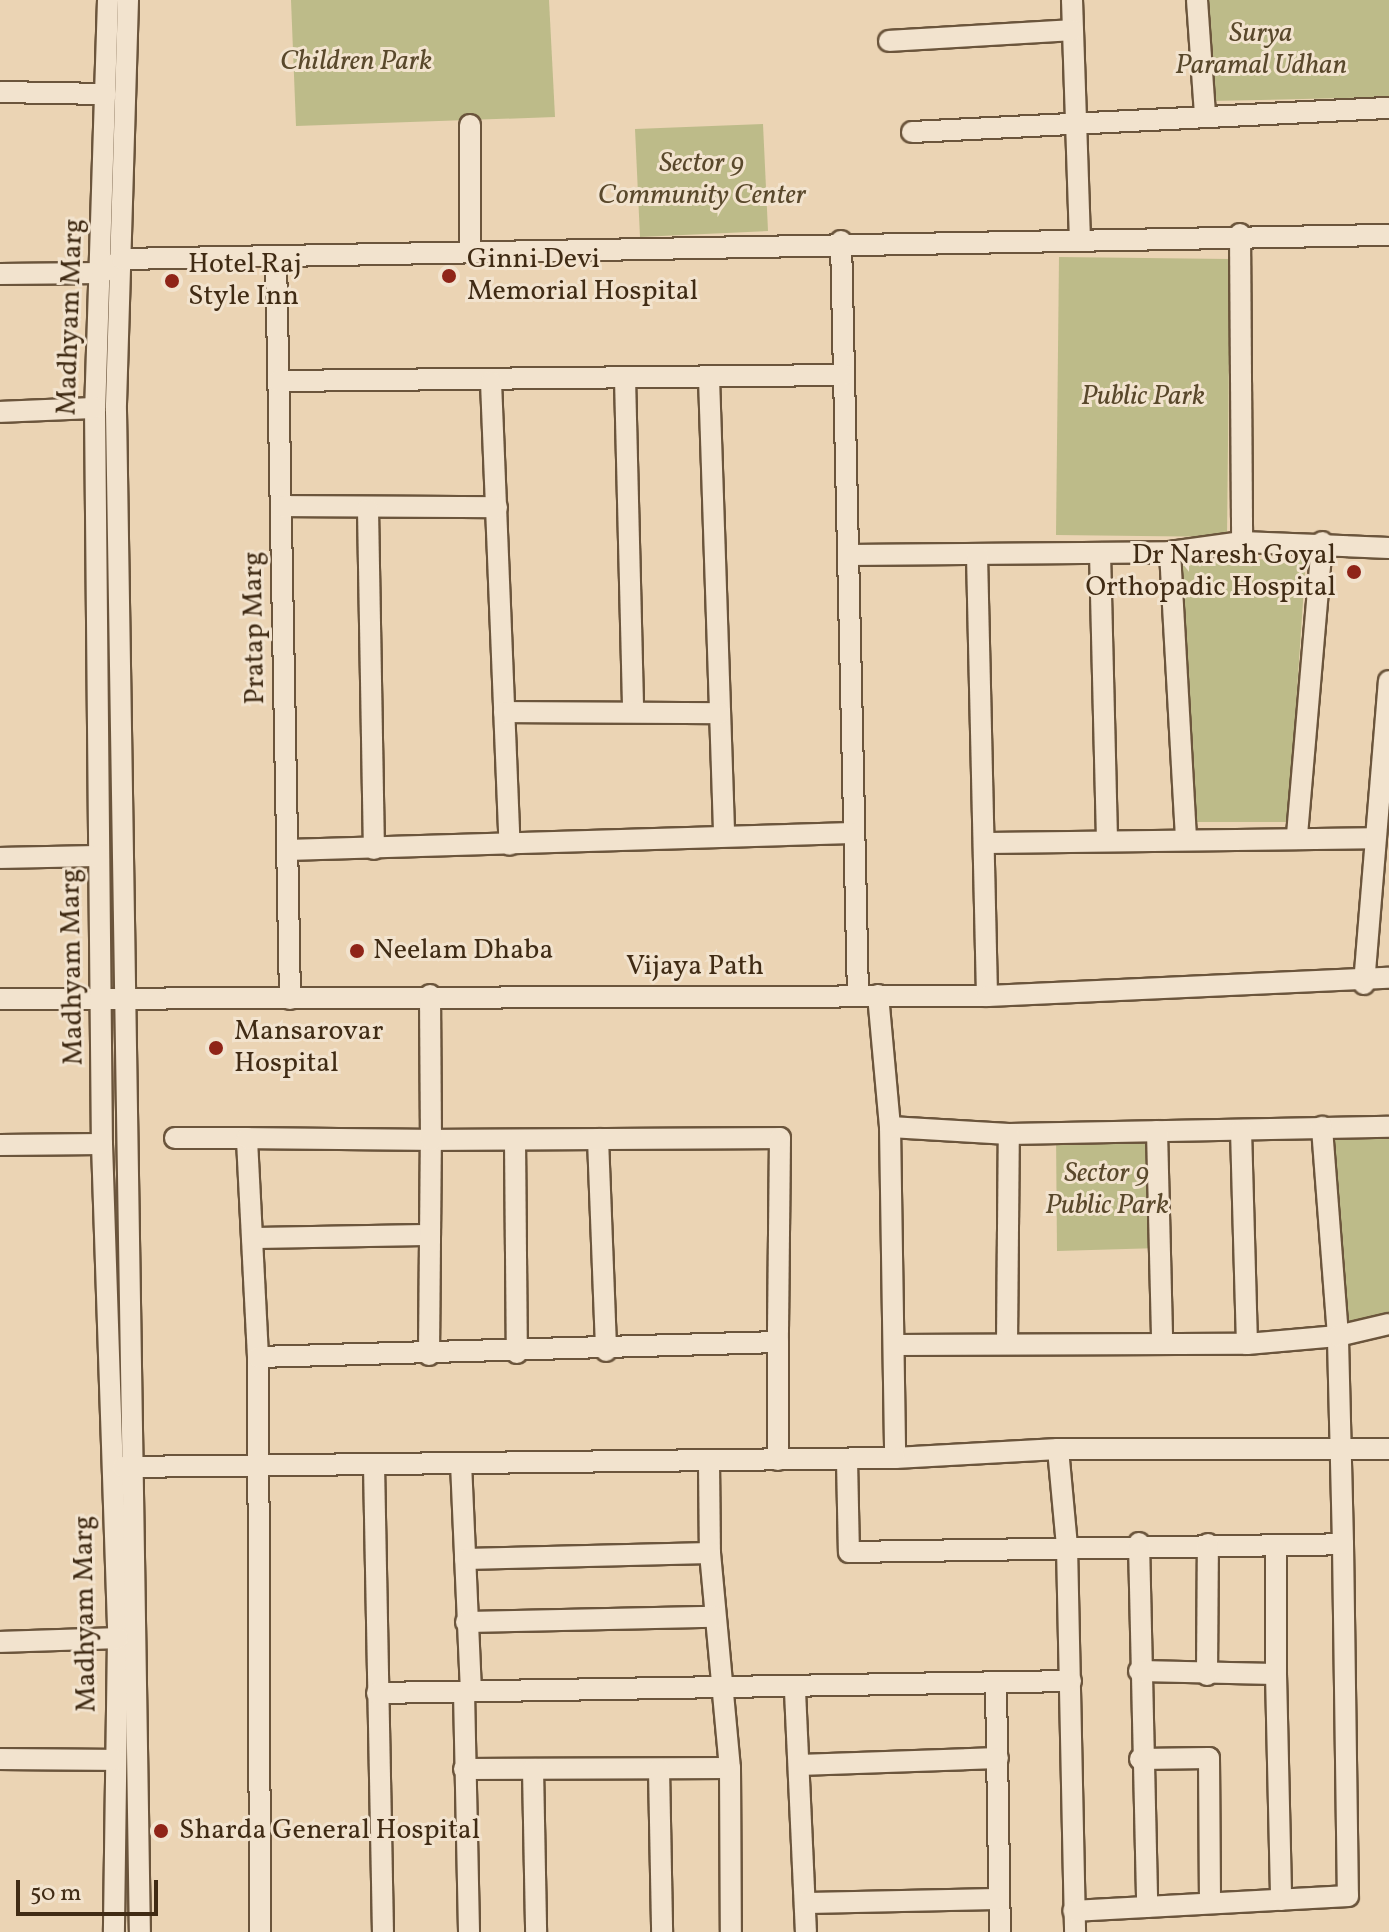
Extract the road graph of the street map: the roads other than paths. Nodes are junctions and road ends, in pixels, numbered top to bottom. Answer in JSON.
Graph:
{"nodes":[{"id":1,"x":108,"y":0,"type":"edge"},
{"id":2,"x":128,"y":0,"type":"edge"},
{"id":3,"x":1072,"y":0,"type":"edge"},
{"id":4,"x":1197,"y":0,"type":"edge"},
{"id":5,"x":1073,"y":30,"type":"junction"},
{"id":6,"x":889,"y":41,"type":"dead end"},
{"id":7,"x":0,"y":92,"type":"edge"},
{"id":8,"x":106,"y":94,"type":"junction"},
{"id":9,"x":1389,"y":108,"type":"edge"},
{"id":10,"x":1205,"y":113,"type":"junction"},
{"id":11,"x":1076,"y":120,"type":"junction"},
{"id":12,"x":470,"y":125,"type":"dead end"},
{"id":13,"x":912,"y":132,"type":"dead end"},
{"id":14,"x":1240,"y":234,"type":"junction"},
{"id":15,"x":1389,"y":235,"type":"edge"},
{"id":16,"x":1080,"y":240,"type":"junction"},
{"id":17,"x":841,"y":241,"type":"junction"},
{"id":18,"x":470,"y":250,"type":"junction"},
{"id":19,"x":276,"y":256,"type":"junction"},
{"id":20,"x":122,"y":259,"type":"junction"},
{"id":21,"x":102,"y":273,"type":"junction"},
{"id":22,"x":0,"y":274,"type":"edge"},
{"id":23,"x":844,"y":375,"type":"junction"},
{"id":24,"x":625,"y":378,"type":"junction"},
{"id":25,"x":709,"y":378,"type":"junction"},
{"id":26,"x":278,"y":381,"type":"junction"},
{"id":27,"x":491,"y":382,"type":"junction"},
{"id":28,"x":95,"y":408,"type":"junction"},
{"id":29,"x":0,"y":412,"type":"edge"},
{"id":30,"x":281,"y":506,"type":"junction"},
{"id":31,"x":497,"y":507,"type":"junction"},
{"id":32,"x":368,"y":509,"type":"junction"},
{"id":33,"x":1242,"y":542,"type":"junction"},
{"id":34,"x":1322,"y":542,"type":"junction"},
{"id":35,"x":1389,"y":548,"type":"edge"},
{"id":36,"x":1170,"y":552,"type":"junction"},
{"id":37,"x":1100,"y":553,"type":"junction"},
{"id":38,"x":848,"y":555,"type":"junction"},
{"id":39,"x":977,"y":555,"type":"junction"},
{"id":40,"x":1389,"y":681,"type":"edge"},
{"id":41,"x":633,"y":711,"type":"junction"},
{"id":42,"x":504,"y":712,"type":"junction"},
{"id":43,"x":720,"y":713,"type":"junction"},
{"id":44,"x":724,"y":832,"type":"junction"},
{"id":45,"x":852,"y":833,"type":"junction"},
{"id":46,"x":1297,"y":835,"type":"junction"},
{"id":47,"x":1186,"y":837,"type":"junction"},
{"id":48,"x":1107,"y":838,"type":"junction"},
{"id":49,"x":1372,"y":838,"type":"junction"},
{"id":50,"x":987,"y":843,"type":"junction"},
{"id":51,"x":510,"y":845,"type":"junction"},
{"id":52,"x":374,"y":849,"type":"junction"},
{"id":53,"x":287,"y":850,"type":"junction"},
{"id":54,"x":99,"y":856,"type":"junction"},
{"id":55,"x":0,"y":858,"type":"edge"},
{"id":56,"x":1389,"y":978,"type":"edge"},
{"id":57,"x":1364,"y":984,"type":"junction"},
{"id":58,"x":430,"y":995,"type":"junction"},
{"id":59,"x":868,"y":995,"type":"junction"},
{"id":60,"x":987,"y":996,"type":"junction"},
{"id":61,"x":103,"y":997,"type":"junction"},
{"id":62,"x":127,"y":997,"type":"junction"},
{"id":63,"x":0,"y":999,"type":"edge"},
{"id":64,"x":290,"y":999,"type":"junction"},
{"id":65,"x":890,"y":1127,"type":"junction"},
{"id":66,"x":1322,"y":1127,"type":"junction"},
{"id":67,"x":1389,"y":1127,"type":"edge"},
{"id":68,"x":1241,"y":1130,"type":"junction"},
{"id":69,"x":1157,"y":1131,"type":"junction"},
{"id":70,"x":1009,"y":1134,"type":"junction"},
{"id":71,"x":175,"y":1138,"type":"dead end"},
{"id":72,"x":247,"y":1138,"type":"junction"},
{"id":73,"x":598,"y":1139,"type":"junction"},
{"id":74,"x":431,"y":1140,"type":"junction"},
{"id":75,"x":515,"y":1140,"type":"junction"},
{"id":76,"x":102,"y":1144,"type":"junction"},
{"id":77,"x":0,"y":1145,"type":"edge"},
{"id":78,"x":429,"y":1235,"type":"junction"},
{"id":79,"x":252,"y":1238,"type":"junction"},
{"id":80,"x":1389,"y":1324,"type":"edge"},
{"id":81,"x":1338,"y":1336,"type":"junction"},
{"id":82,"x":778,"y":1342,"type":"junction"},
{"id":83,"x":1162,"y":1342,"type":"junction"},
{"id":84,"x":1007,"y":1343,"type":"junction"},
{"id":85,"x":1247,"y":1344,"type":"junction"},
{"id":86,"x":895,"y":1345,"type":"junction"},
{"id":87,"x":606,"y":1351,"type":"junction"},
{"id":88,"x":517,"y":1353,"type":"junction"},
{"id":89,"x":429,"y":1355,"type":"junction"},
{"id":90,"x":258,"y":1357,"type":"junction"},
{"id":91,"x":1058,"y":1449,"type":"junction"},
{"id":92,"x":1389,"y":1449,"type":"edge"},
{"id":93,"x":1341,"y":1450,"type":"junction"},
{"id":94,"x":895,"y":1458,"type":"junction"},
{"id":95,"x":778,"y":1460,"type":"junction"},
{"id":96,"x":847,"y":1460,"type":"junction"},
{"id":97,"x":461,"y":1463,"type":"junction"},
{"id":98,"x":709,"y":1463,"type":"junction"},
{"id":99,"x":134,"y":1465,"type":"junction"},
{"id":100,"x":374,"y":1465,"type":"junction"},
{"id":101,"x":259,"y":1466,"type":"junction"},
{"id":102,"x":110,"y":1469,"type":"junction"},
{"id":103,"x":1139,"y":1543,"type":"junction"},
{"id":104,"x":1208,"y":1544,"type":"junction"},
{"id":105,"x":1343,"y":1544,"type":"junction"},
{"id":106,"x":1067,"y":1546,"type":"junction"},
{"id":107,"x":1276,"y":1546,"type":"junction"},
{"id":108,"x":710,"y":1553,"type":"junction"},
{"id":109,"x":465,"y":1559,"type":"junction"},
{"id":110,"x":715,"y":1617,"type":"junction"},
{"id":111,"x":466,"y":1622,"type":"junction"},
{"id":112,"x":118,"y":1638,"type":"junction"},
{"id":113,"x":0,"y":1642,"type":"edge"},
{"id":114,"x":1139,"y":1671,"type":"junction"},
{"id":115,"x":1276,"y":1674,"type":"junction"},
{"id":116,"x":1207,"y":1675,"type":"junction"},
{"id":117,"x":1071,"y":1681,"type":"junction"},
{"id":118,"x":996,"y":1685,"type":"junction"},
{"id":119,"x":725,"y":1690,"type":"junction"},
{"id":120,"x":795,"y":1691,"type":"junction"},
{"id":121,"x":467,"y":1692,"type":"junction"},
{"id":122,"x":377,"y":1693,"type":"junction"},
{"id":123,"x":998,"y":1758,"type":"junction"},
{"id":124,"x":0,"y":1759,"type":"edge"},
{"id":125,"x":1140,"y":1759,"type":"junction"},
{"id":126,"x":115,"y":1760,"type":"junction"},
{"id":127,"x":799,"y":1765,"type":"junction"},
{"id":128,"x":730,"y":1768,"type":"junction"},
{"id":129,"x":464,"y":1769,"type":"junction"},
{"id":130,"x":533,"y":1769,"type":"junction"},
{"id":131,"x":659,"y":1769,"type":"junction"},
{"id":132,"x":998,"y":1899,"type":"junction"},
{"id":133,"x":1281,"y":1900,"type":"junction"},
{"id":134,"x":806,"y":1903,"type":"junction"},
{"id":135,"x":1210,"y":1903,"type":"junction"},
{"id":136,"x":1147,"y":1907,"type":"junction"},
{"id":137,"x":1073,"y":1911,"type":"junction"},
{"id":138,"x":114,"y":1932,"type":"edge"},
{"id":139,"x":140,"y":1932,"type":"edge"},
{"id":140,"x":260,"y":1932,"type":"edge"},
{"id":141,"x":383,"y":1932,"type":"edge"},
{"id":142,"x":469,"y":1932,"type":"edge"},
{"id":143,"x":536,"y":1932,"type":"edge"},
{"id":144,"x":662,"y":1932,"type":"edge"},
{"id":145,"x":731,"y":1932,"type":"edge"},
{"id":146,"x":806,"y":1932,"type":"edge"},
{"id":147,"x":1000,"y":1932,"type":"edge"},
{"id":148,"x":1075,"y":1932,"type":"edge"}],
"edges":[{"from":1,"to":8,"type":"street","name":"Madhyam Marg"},
{"from":2,"to":20,"type":"street","name":"Madhyam Marg"},
{"from":3,"to":5,"type":"street"},
{"from":4,"to":10,"type":"street"},
{"from":5,"to":6,"type":"street"},
{"from":5,"to":11,"type":"street"},
{"from":7,"to":8,"type":"street"},
{"from":8,"to":21,"type":"street","name":"Madhyam Marg"},
{"from":9,"to":10,"type":"street"},
{"from":10,"to":11,"type":"street"},
{"from":11,"to":13,"type":"street"},
{"from":11,"to":16,"type":"street"},
{"from":12,"to":18,"type":"street"},
{"from":14,"to":15,"type":"street"},
{"from":14,"to":16,"type":"street"},
{"from":14,"to":33,"type":"street"},
{"from":16,"to":17,"type":"street"},
{"from":17,"to":18,"type":"street"},
{"from":17,"to":23,"type":"street"},
{"from":18,"to":19,"type":"street"},
{"from":19,"to":20,"type":"street"},
{"from":19,"to":26,"type":"street","name":"Pratap Marg"},
{"from":20,"to":21,"type":"street"},
{"from":20,"to":62,"type":"street","name":"Madhyam Marg"},
{"from":21,"to":22,"type":"street"},
{"from":21,"to":28,"type":"street","name":"Madhyam Marg"},
{"from":23,"to":25,"type":"street"},
{"from":23,"to":38,"type":"street"},
{"from":24,"to":25,"type":"street"},
{"from":24,"to":27,"type":"street"},
{"from":24,"to":41,"type":"street"},
{"from":25,"to":43,"type":"street"},
{"from":26,"to":27,"type":"street"},
{"from":26,"to":30,"type":"street","name":"Pratap Marg"},
{"from":27,"to":31,"type":"street"},
{"from":28,"to":29,"type":"street"},
{"from":28,"to":54,"type":"street","name":"Madhyam Marg"},
{"from":30,"to":32,"type":"street"},
{"from":30,"to":53,"type":"street","name":"Pratap Marg"},
{"from":31,"to":32,"type":"street"},
{"from":31,"to":42,"type":"street"},
{"from":32,"to":52,"type":"street"},
{"from":33,"to":34,"type":"street"},
{"from":33,"to":36,"type":"street"},
{"from":34,"to":35,"type":"street"},
{"from":34,"to":46,"type":"street"},
{"from":36,"to":37,"type":"street"},
{"from":36,"to":47,"type":"street"},
{"from":37,"to":39,"type":"street"},
{"from":37,"to":48,"type":"street"},
{"from":38,"to":39,"type":"street"},
{"from":38,"to":45,"type":"street"},
{"from":39,"to":50,"type":"street"},
{"from":40,"to":49,"type":"street"},
{"from":41,"to":42,"type":"street"},
{"from":41,"to":43,"type":"street"},
{"from":42,"to":51,"type":"street"},
{"from":43,"to":44,"type":"street"},
{"from":44,"to":45,"type":"street"},
{"from":44,"to":51,"type":"street"},
{"from":45,"to":59,"type":"street"},
{"from":46,"to":47,"type":"street"},
{"from":46,"to":49,"type":"street"},
{"from":47,"to":48,"type":"street"},
{"from":48,"to":50,"type":"street"},
{"from":49,"to":57,"type":"street"},
{"from":50,"to":60,"type":"street"},
{"from":51,"to":52,"type":"street"},
{"from":52,"to":53,"type":"street"},
{"from":53,"to":64,"type":"street","name":"Pratap Marg"},
{"from":54,"to":55,"type":"street"},
{"from":54,"to":61,"type":"street","name":"Madhyam Marg"},
{"from":56,"to":57,"type":"street","name":"Vijaya Path"},
{"from":57,"to":60,"type":"street","name":"Vijaya Path"},
{"from":58,"to":59,"type":"street","name":"Vijaya Path"},
{"from":58,"to":64,"type":"street","name":"Vijaya Path"},
{"from":58,"to":74,"type":"street"},
{"from":59,"to":60,"type":"street","name":"Vijaya Path"},
{"from":59,"to":65,"type":"street"},
{"from":61,"to":62,"type":"street","name":"Vijaya Path"},
{"from":61,"to":63,"type":"street","name":"Vijaya Path"},
{"from":61,"to":76,"type":"street","name":"Madhyam Marg"},
{"from":62,"to":64,"type":"street","name":"Vijaya Path"},
{"from":62,"to":99,"type":"street","name":"Madhyam Marg"},
{"from":65,"to":70,"type":"street"},
{"from":65,"to":86,"type":"street"},
{"from":66,"to":67,"type":"street"},
{"from":66,"to":68,"type":"street"},
{"from":66,"to":81,"type":"street"},
{"from":68,"to":69,"type":"street"},
{"from":68,"to":85,"type":"street"},
{"from":69,"to":70,"type":"street"},
{"from":69,"to":83,"type":"street"},
{"from":70,"to":84,"type":"street"},
{"from":71,"to":72,"type":"street"},
{"from":72,"to":74,"type":"street"},
{"from":72,"to":79,"type":"street"},
{"from":73,"to":75,"type":"street"},
{"from":73,"to":82,"type":"street"},
{"from":73,"to":87,"type":"street"},
{"from":74,"to":75,"type":"street"},
{"from":74,"to":78,"type":"street"},
{"from":75,"to":88,"type":"street"},
{"from":76,"to":77,"type":"street"},
{"from":76,"to":102,"type":"street","name":"Madhyam Marg"},
{"from":78,"to":79,"type":"street"},
{"from":78,"to":89,"type":"street"},
{"from":79,"to":90,"type":"street"},
{"from":80,"to":81,"type":"street"},
{"from":81,"to":85,"type":"street"},
{"from":81,"to":93,"type":"street"},
{"from":82,"to":87,"type":"street"},
{"from":82,"to":95,"type":"street"},
{"from":83,"to":84,"type":"street"},
{"from":83,"to":85,"type":"street"},
{"from":84,"to":86,"type":"street"},
{"from":86,"to":94,"type":"street"},
{"from":87,"to":88,"type":"street"},
{"from":88,"to":89,"type":"street"},
{"from":89,"to":90,"type":"street"},
{"from":90,"to":101,"type":"street"},
{"from":91,"to":93,"type":"street"},
{"from":91,"to":94,"type":"street"},
{"from":91,"to":106,"type":"street"},
{"from":92,"to":93,"type":"street"},
{"from":93,"to":105,"type":"street"},
{"from":94,"to":96,"type":"street"},
{"from":95,"to":96,"type":"street"},
{"from":95,"to":98,"type":"street"},
{"from":96,"to":106,"type":"street"},
{"from":97,"to":98,"type":"street"},
{"from":97,"to":100,"type":"street"},
{"from":97,"to":109,"type":"street"},
{"from":98,"to":108,"type":"street"},
{"from":99,"to":101,"type":"street"},
{"from":99,"to":102,"type":"street"},
{"from":99,"to":139,"type":"street","name":"Madhyam Marg"},
{"from":100,"to":101,"type":"street"},
{"from":100,"to":122,"type":"street"},
{"from":101,"to":140,"type":"street"},
{"from":102,"to":112,"type":"street","name":"Madhyam Marg"},
{"from":103,"to":104,"type":"street"},
{"from":103,"to":106,"type":"street"},
{"from":103,"to":114,"type":"street"},
{"from":104,"to":107,"type":"street"},
{"from":104,"to":116,"type":"street"},
{"from":105,"to":107,"type":"street"},
{"from":105,"to":133,"type":"street"},
{"from":106,"to":117,"type":"street"},
{"from":107,"to":115,"type":"street"},
{"from":108,"to":109,"type":"street"},
{"from":108,"to":110,"type":"street"},
{"from":109,"to":111,"type":"street"},
{"from":110,"to":111,"type":"street"},
{"from":110,"to":119,"type":"street"},
{"from":111,"to":121,"type":"street"},
{"from":112,"to":113,"type":"street"},
{"from":112,"to":126,"type":"street","name":"Madhyam Marg"},
{"from":114,"to":116,"type":"street"},
{"from":114,"to":125,"type":"street"},
{"from":115,"to":116,"type":"street"},
{"from":115,"to":133,"type":"street"},
{"from":117,"to":118,"type":"street"},
{"from":117,"to":137,"type":"street"},
{"from":118,"to":120,"type":"street"},
{"from":118,"to":123,"type":"street"},
{"from":119,"to":120,"type":"street"},
{"from":119,"to":121,"type":"street"},
{"from":119,"to":128,"type":"street"},
{"from":120,"to":127,"type":"street"},
{"from":121,"to":122,"type":"street"},
{"from":121,"to":129,"type":"street"},
{"from":122,"to":141,"type":"street"},
{"from":123,"to":127,"type":"street"},
{"from":123,"to":132,"type":"street"},
{"from":124,"to":126,"type":"street"},
{"from":125,"to":135,"type":"street"},
{"from":125,"to":136,"type":"street"},
{"from":126,"to":138,"type":"street","name":"Madhyam Marg"},
{"from":127,"to":134,"type":"street"},
{"from":128,"to":131,"type":"street"},
{"from":128,"to":145,"type":"street"},
{"from":129,"to":130,"type":"street"},
{"from":129,"to":142,"type":"street"},
{"from":130,"to":131,"type":"street"},
{"from":130,"to":143,"type":"street"},
{"from":131,"to":144,"type":"street"},
{"from":132,"to":134,"type":"street"},
{"from":132,"to":147,"type":"street"},
{"from":133,"to":135,"type":"street"},
{"from":134,"to":146,"type":"street"},
{"from":135,"to":136,"type":"street"},
{"from":136,"to":137,"type":"street"},
{"from":137,"to":148,"type":"street"}]}
